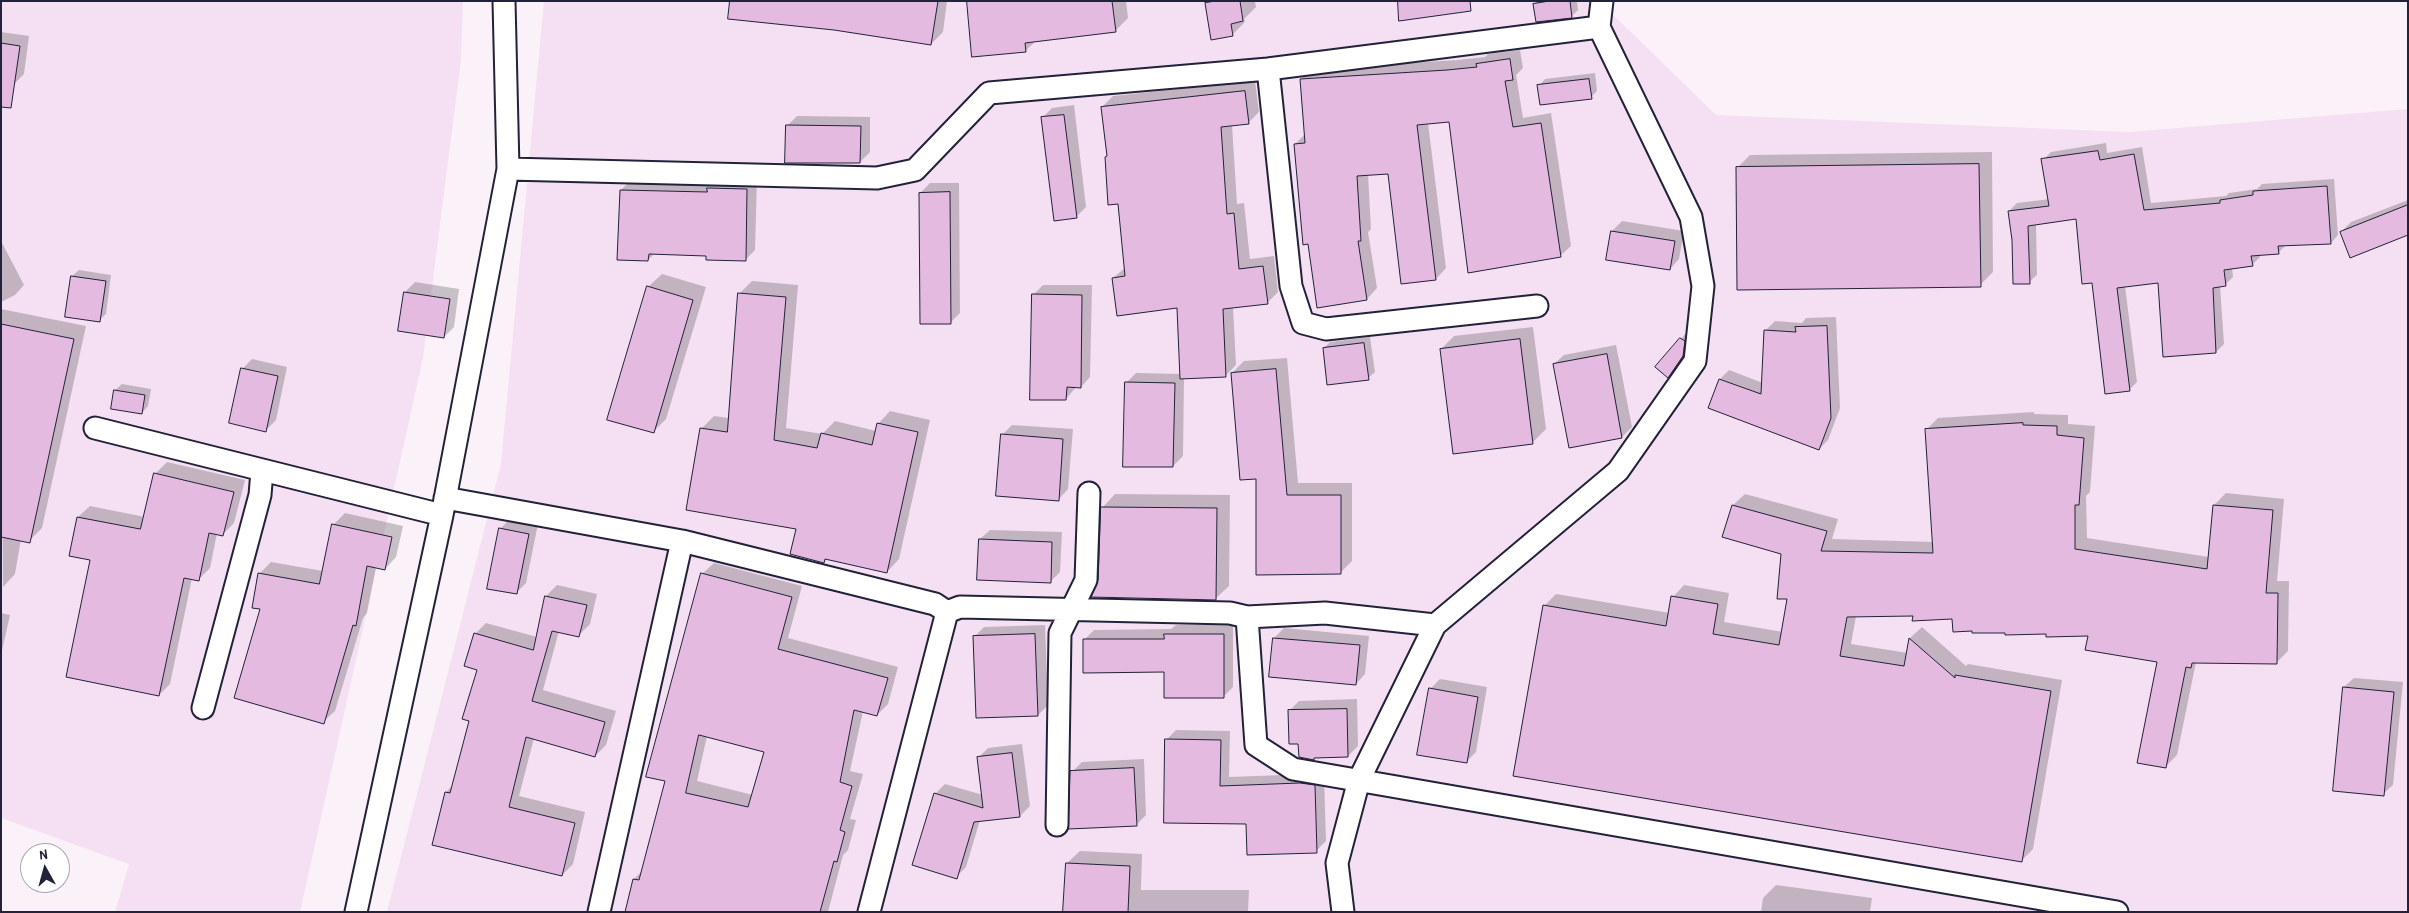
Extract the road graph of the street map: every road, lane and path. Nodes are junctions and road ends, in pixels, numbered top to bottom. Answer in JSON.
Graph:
{"nodes":[{"id":1,"x":504,"y":1,"type":"edge"},
{"id":2,"x":1602,"y":1,"type":"edge"},
{"id":3,"x":1599,"y":27,"type":"junction"},
{"id":4,"x":1268,"y":69,"type":"junction"},
{"id":5,"x":508,"y":170,"type":"junction"},
{"id":6,"x":1537,"y":306,"type":"dead end"},
{"id":7,"x":96,"y":428,"type":"dead end"},
{"id":8,"x":262,"y":471,"type":"junction"},
{"id":9,"x":1089,"y":493,"type":"dead end"},
{"id":10,"x":444,"y":507,"type":"junction"},
{"id":11,"x":682,"y":542,"type":"junction"},
{"id":12,"x":1073,"y":608,"type":"junction"},
{"id":13,"x":947,"y":612,"type":"junction"},
{"id":14,"x":1247,"y":617,"type":"junction"},
{"id":15,"x":1435,"y":625,"type":"junction"},
{"id":16,"x":203,"y":708,"type":"dead end"},
{"id":17,"x":1359,"y":780,"type":"junction"},
{"id":18,"x":1057,"y":825,"type":"dead end"},
{"id":19,"x":356,"y":912,"type":"edge"},
{"id":20,"x":599,"y":912,"type":"edge"},
{"id":21,"x":870,"y":912,"type":"edge"},
{"id":22,"x":1343,"y":912,"type":"edge"},
{"id":23,"x":2117,"y":912,"type":"edge"}],
"edges":[{"from":1,"to":5,"type":"street"},
{"from":2,"to":3,"type":"street"},
{"from":3,"to":4,"type":"street"},
{"from":3,"to":15,"type":"street"},
{"from":4,"to":5,"type":"street"},
{"from":4,"to":6,"type":"street"},
{"from":5,"to":10,"type":"street"},
{"from":7,"to":8,"type":"street"},
{"from":8,"to":10,"type":"street"},
{"from":8,"to":16,"type":"street"},
{"from":9,"to":12,"type":"street"},
{"from":10,"to":11,"type":"street"},
{"from":10,"to":19,"type":"street"},
{"from":11,"to":13,"type":"street"},
{"from":11,"to":20,"type":"street"},
{"from":12,"to":13,"type":"street"},
{"from":12,"to":14,"type":"street"},
{"from":12,"to":18,"type":"street"},
{"from":13,"to":21,"type":"street"},
{"from":14,"to":15,"type":"street"},
{"from":14,"to":17,"type":"street"},
{"from":15,"to":17,"type":"street"},
{"from":17,"to":22,"type":"street"},
{"from":17,"to":23,"type":"street"}]}
